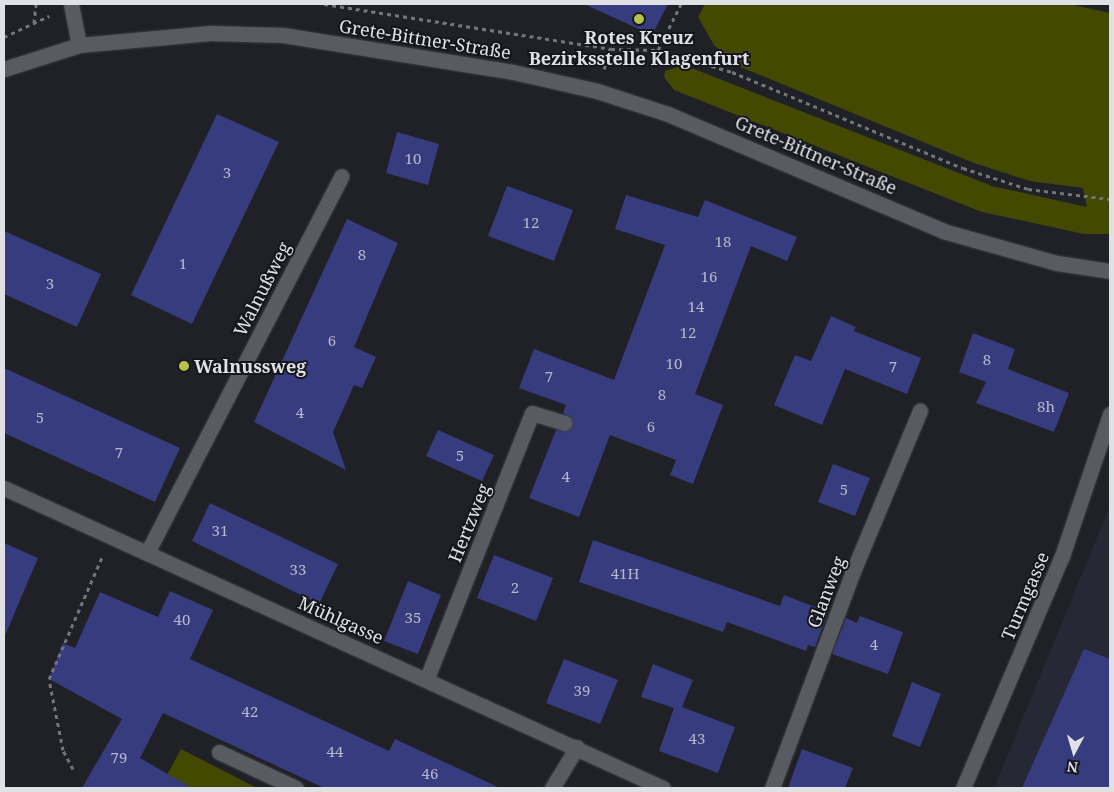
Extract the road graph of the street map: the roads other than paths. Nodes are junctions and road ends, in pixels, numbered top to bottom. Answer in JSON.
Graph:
{"nodes":[{"id":1,"x":71,"y":4,"type":"edge"},
{"id":2,"x":80,"y":46,"type":"junction"},
{"id":3,"x":4,"y":69,"type":"edge"},
{"id":4,"x":342,"y":176,"type":"dead end"},
{"id":5,"x":1110,"y":271,"type":"edge"},
{"id":6,"x":920,"y":411,"type":"dead end"},
{"id":7,"x":1110,"y":414,"type":"edge"},
{"id":8,"x":564,"y":423,"type":"dead end"},
{"id":9,"x":4,"y":488,"type":"edge"},
{"id":10,"x":147,"y":553,"type":"junction"},
{"id":11,"x":427,"y":678,"type":"junction"},
{"id":12,"x":577,"y":747,"type":"junction"},
{"id":13,"x":219,"y":752,"type":"dead end"},
{"id":14,"x":296,"y":788,"type":"edge"},
{"id":15,"x":552,"y":788,"type":"edge"},
{"id":16,"x":663,"y":788,"type":"edge"},
{"id":17,"x":772,"y":788,"type":"edge"},
{"id":18,"x":963,"y":788,"type":"edge"}],
"edges":[{"from":1,"to":2,"type":"street"},
{"from":2,"to":3,"type":"street","name":"Grete-Bittner-Straße"},
{"from":2,"to":5,"type":"street","name":"Grete-Bittner-Straße"},
{"from":4,"to":10,"type":"street","name":"Walnußweg"},
{"from":6,"to":17,"type":"street","name":"Glanweg"},
{"from":7,"to":18,"type":"street","name":"Turmgasse"},
{"from":8,"to":11,"type":"street","name":"Hertzweg"},
{"from":9,"to":10,"type":"street","name":"Mühlgasse"},
{"from":10,"to":11,"type":"street","name":"Mühlgasse"},
{"from":11,"to":12,"type":"street","name":"Mühlgasse"},
{"from":12,"to":15,"type":"street"},
{"from":12,"to":16,"type":"street","name":"Mühlgasse"},
{"from":13,"to":14,"type":"street"}]}
